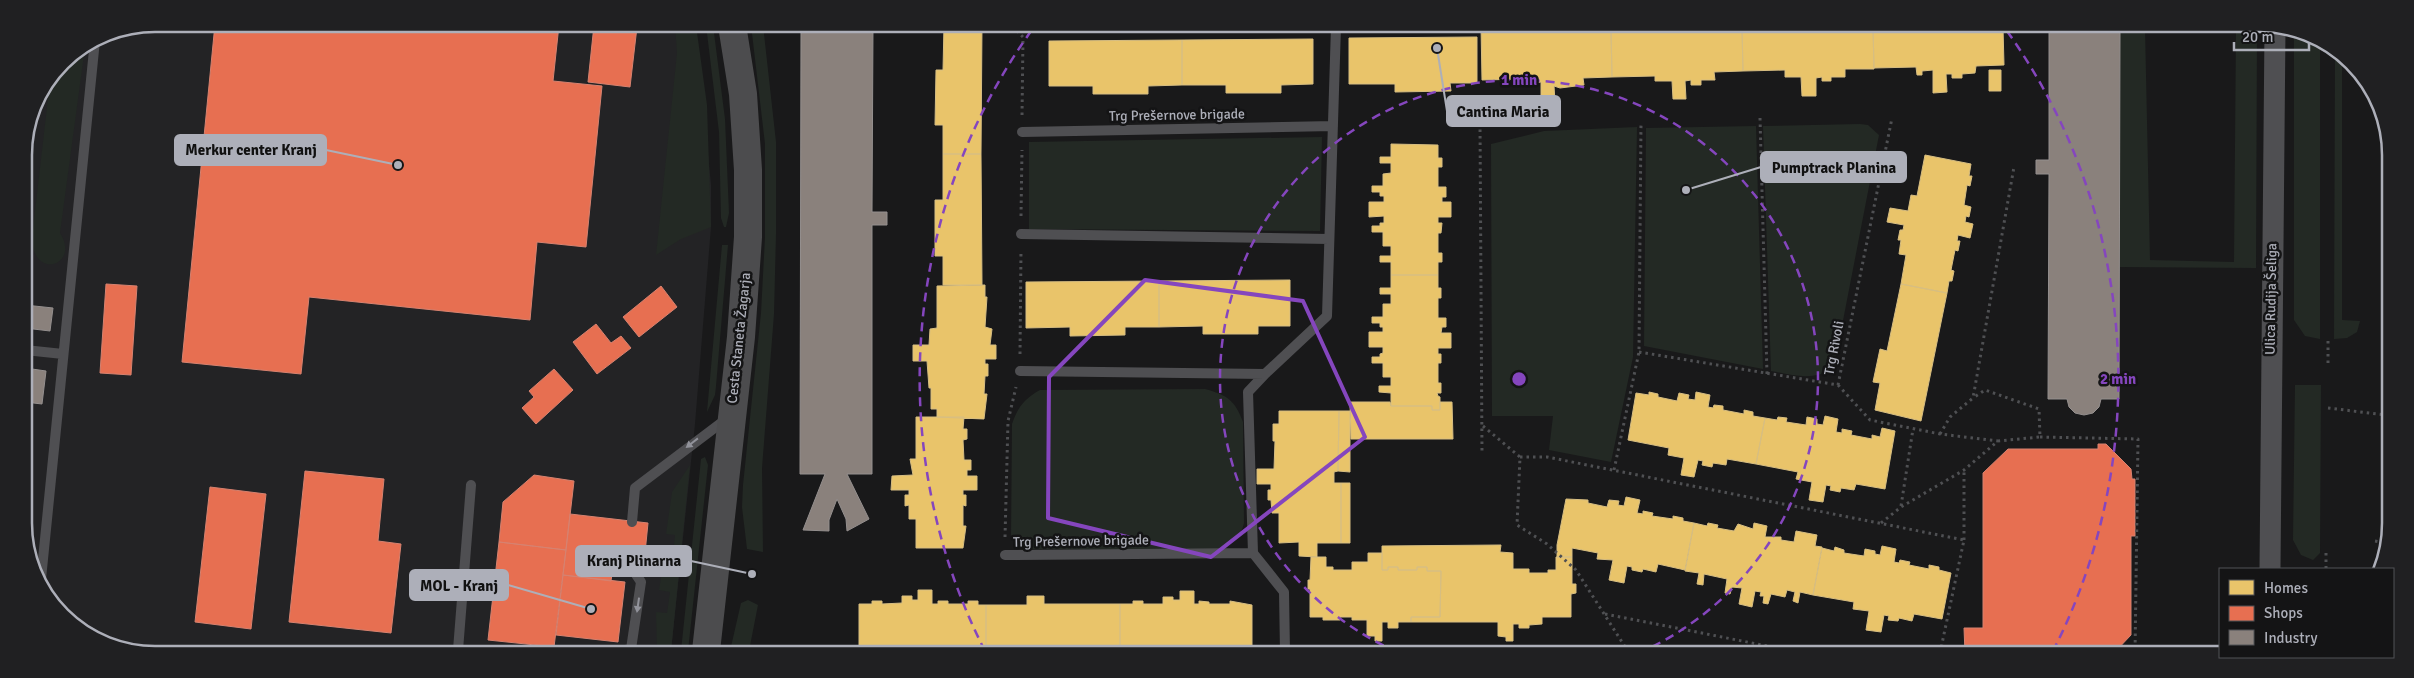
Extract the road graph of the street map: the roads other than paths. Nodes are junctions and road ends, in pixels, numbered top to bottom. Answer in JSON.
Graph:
{"nodes":[{"id":1,"x":1336,"y":32,"type":"edge"},
{"id":2,"x":733,"y":33,"type":"edge"},
{"id":3,"x":2275,"y":34,"type":"edge"},
{"id":4,"x":94,"y":49,"type":"edge"},
{"id":5,"x":1333,"y":126,"type":"junction"},
{"id":6,"x":1022,"y":132,"type":"road end"},
{"id":7,"x":1021,"y":234,"type":"road end"},
{"id":8,"x":1329,"y":239,"type":"junction"},
{"id":9,"x":32,"y":351,"type":"edge"},
{"id":10,"x":63,"y":354,"type":"junction"},
{"id":11,"x":1020,"y":371,"type":"road end"},
{"id":12,"x":1265,"y":374,"type":"junction"},
{"id":13,"x":732,"y":415,"type":"junction"},
{"id":14,"x":471,"y":485,"type":"dead end"},
{"id":15,"x":632,"y":522,"type":"dead end"},
{"id":16,"x":1252,"y":553,"type":"junction"},
{"id":17,"x":1005,"y":555,"type":"road end"},
{"id":18,"x":627,"y":561,"type":"dead end"},
{"id":19,"x":2270,"y":568,"type":"edge"},
{"id":20,"x":42,"y":570,"type":"edge"},
{"id":21,"x":1285,"y":645,"type":"edge"},
{"id":22,"x":458,"y":646,"type":"edge"},
{"id":23,"x":631,"y":646,"type":"edge"},
{"id":24,"x":707,"y":646,"type":"edge"}],
"edges":[{"from":1,"to":5,"type":"lane"},
{"from":2,"to":13,"type":"main road","name":"Cesta Staneta Žagarja"},
{"from":3,"to":19,"type":"street","name":"Ulica Rudija Šeliga"},
{"from":4,"to":10,"type":"lane"},
{"from":5,"to":6,"type":"lane","name":"Trg Prešernove brigade"},
{"from":5,"to":8,"type":"lane"},
{"from":7,"to":8,"type":"lane"},
{"from":8,"to":12,"type":"lane"},
{"from":9,"to":10,"type":"lane"},
{"from":10,"to":20,"type":"lane"},
{"from":11,"to":12,"type":"lane"},
{"from":12,"to":16,"type":"lane"},
{"from":13,"to":15,"type":"lane","one_way":true},
{"from":13,"to":24,"type":"main road","name":"Cesta Staneta Žagarja"},
{"from":14,"to":22,"type":"lane"},
{"from":16,"to":17,"type":"lane","name":"Trg Prešernove brigade"},
{"from":16,"to":21,"type":"lane"},
{"from":18,"to":23,"type":"lane","one_way":true}]}
